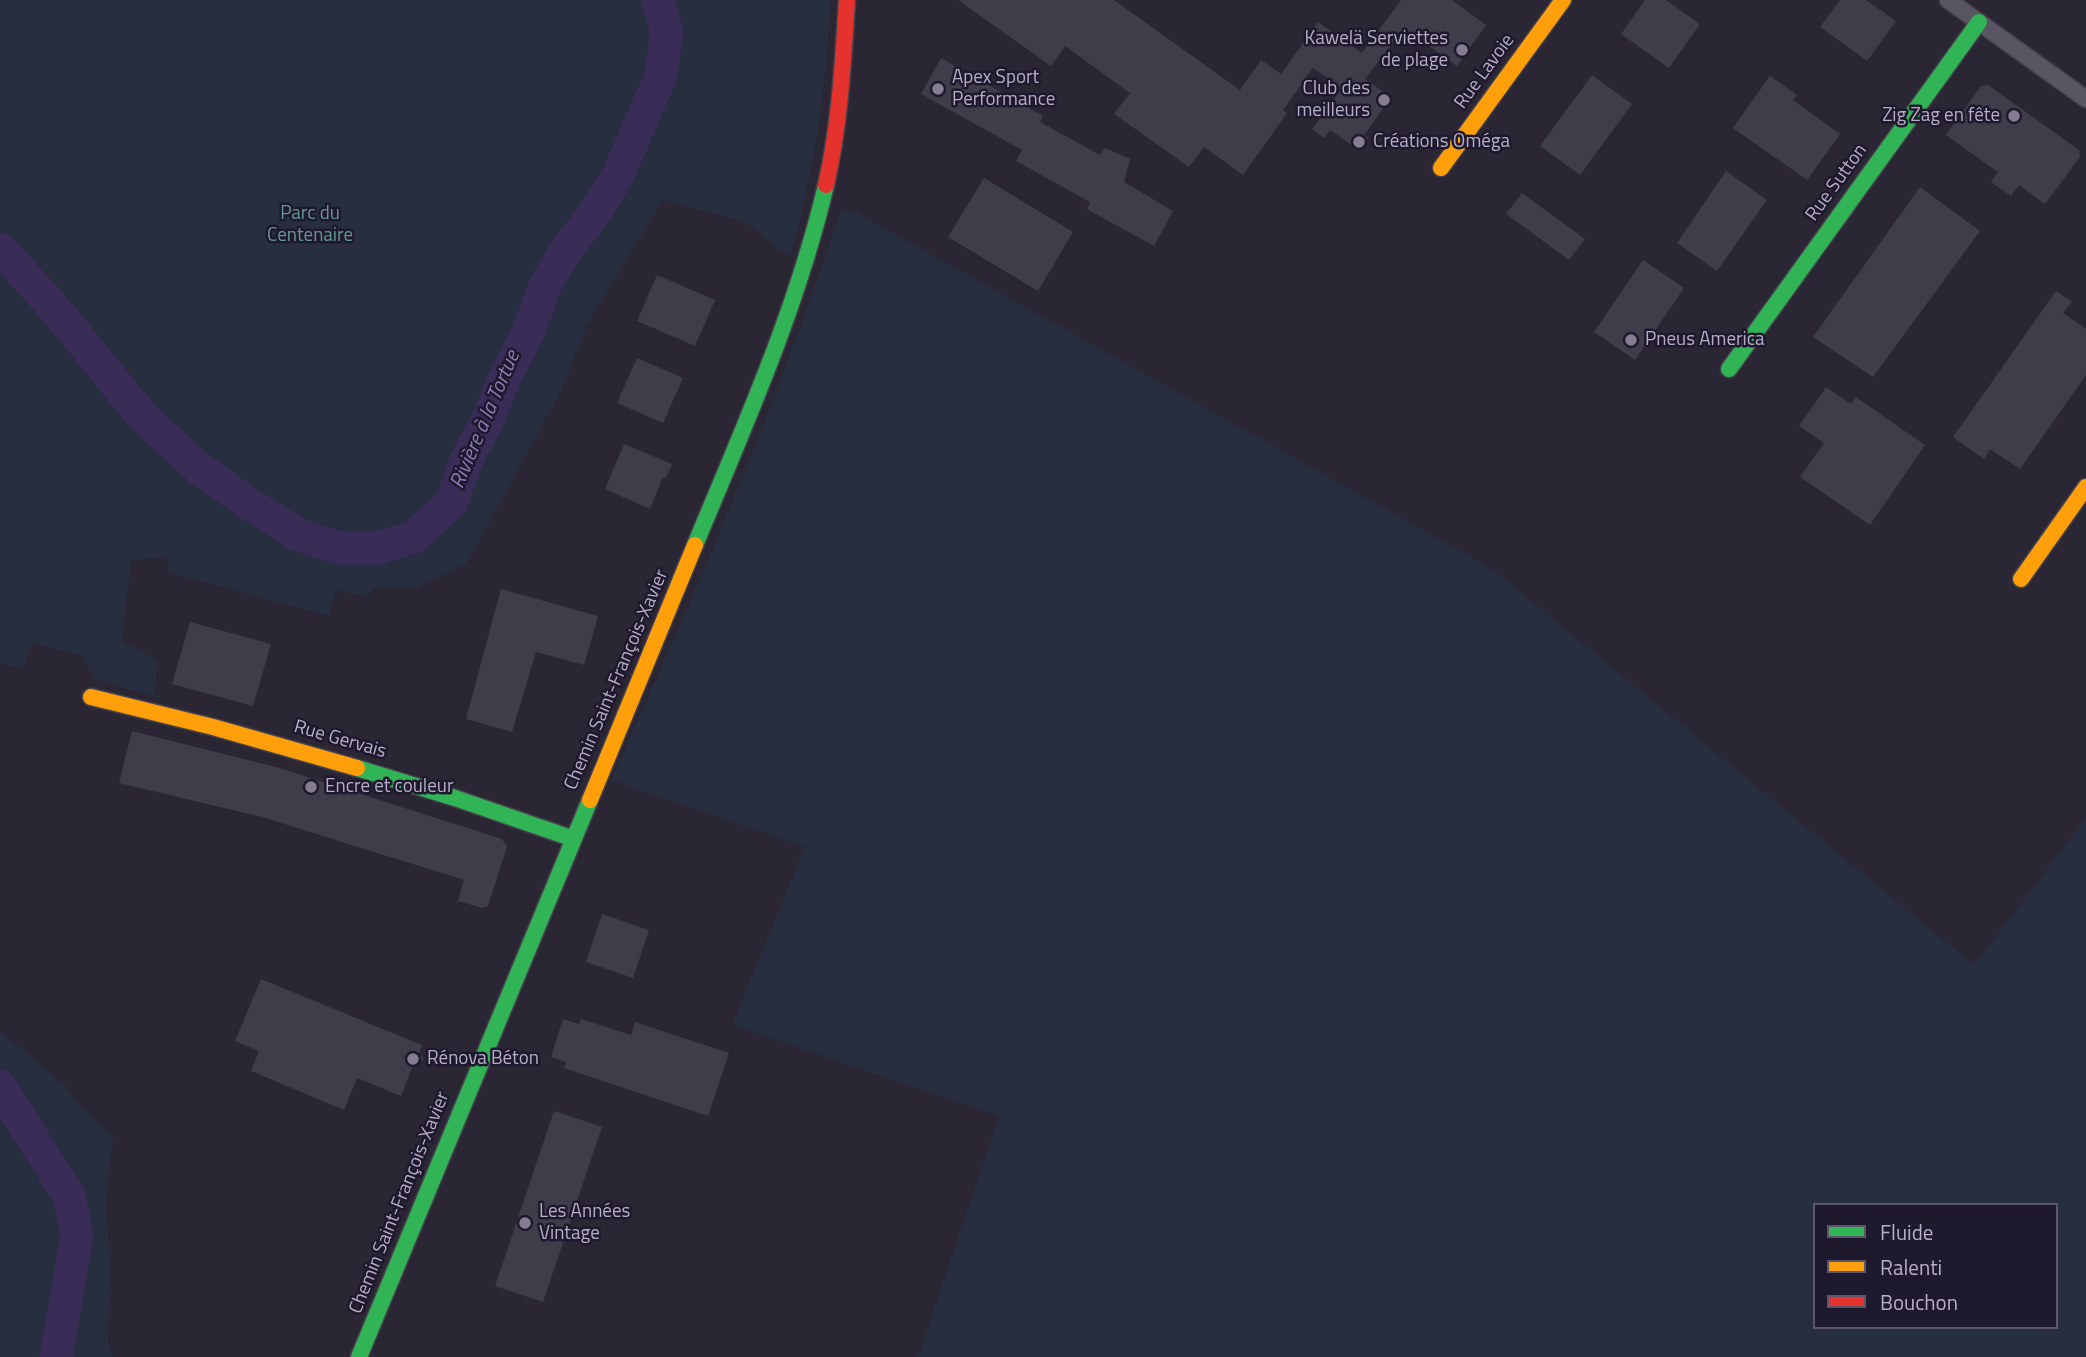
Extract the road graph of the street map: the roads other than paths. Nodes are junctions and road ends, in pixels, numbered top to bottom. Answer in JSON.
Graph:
{"nodes":[{"id":1,"x":847,"y":0,"type":"edge"},
{"id":2,"x":1563,"y":0,"type":"edge"},
{"id":3,"x":1948,"y":0,"type":"edge"},
{"id":4,"x":1979,"y":22,"type":"junction"},
{"id":5,"x":2086,"y":99,"type":"edge"},
{"id":6,"x":1441,"y":168,"type":"dead end"},
{"id":7,"x":1728,"y":369,"type":"dead end"},
{"id":8,"x":2086,"y":487,"type":"edge"},
{"id":9,"x":2021,"y":579,"type":"dead end"},
{"id":10,"x":91,"y":696,"type":"dead end"},
{"id":11,"x":574,"y":839,"type":"junction"},
{"id":12,"x":359,"y":1357,"type":"edge"}],
"edges":[{"from":1,"to":11,"type":"street","name":"Chemin Saint-François-Xavier"},
{"from":2,"to":6,"type":"street","name":"Rue Lavoie"},
{"from":3,"to":4,"type":"street"},
{"from":4,"to":5,"type":"street"},
{"from":4,"to":7,"type":"street","name":"Rue Sutton"},
{"from":8,"to":9,"type":"street"},
{"from":10,"to":11,"type":"street","name":"Rue Gervais"},
{"from":11,"to":12,"type":"street","name":"Chemin Saint-François-Xavier"}]}
